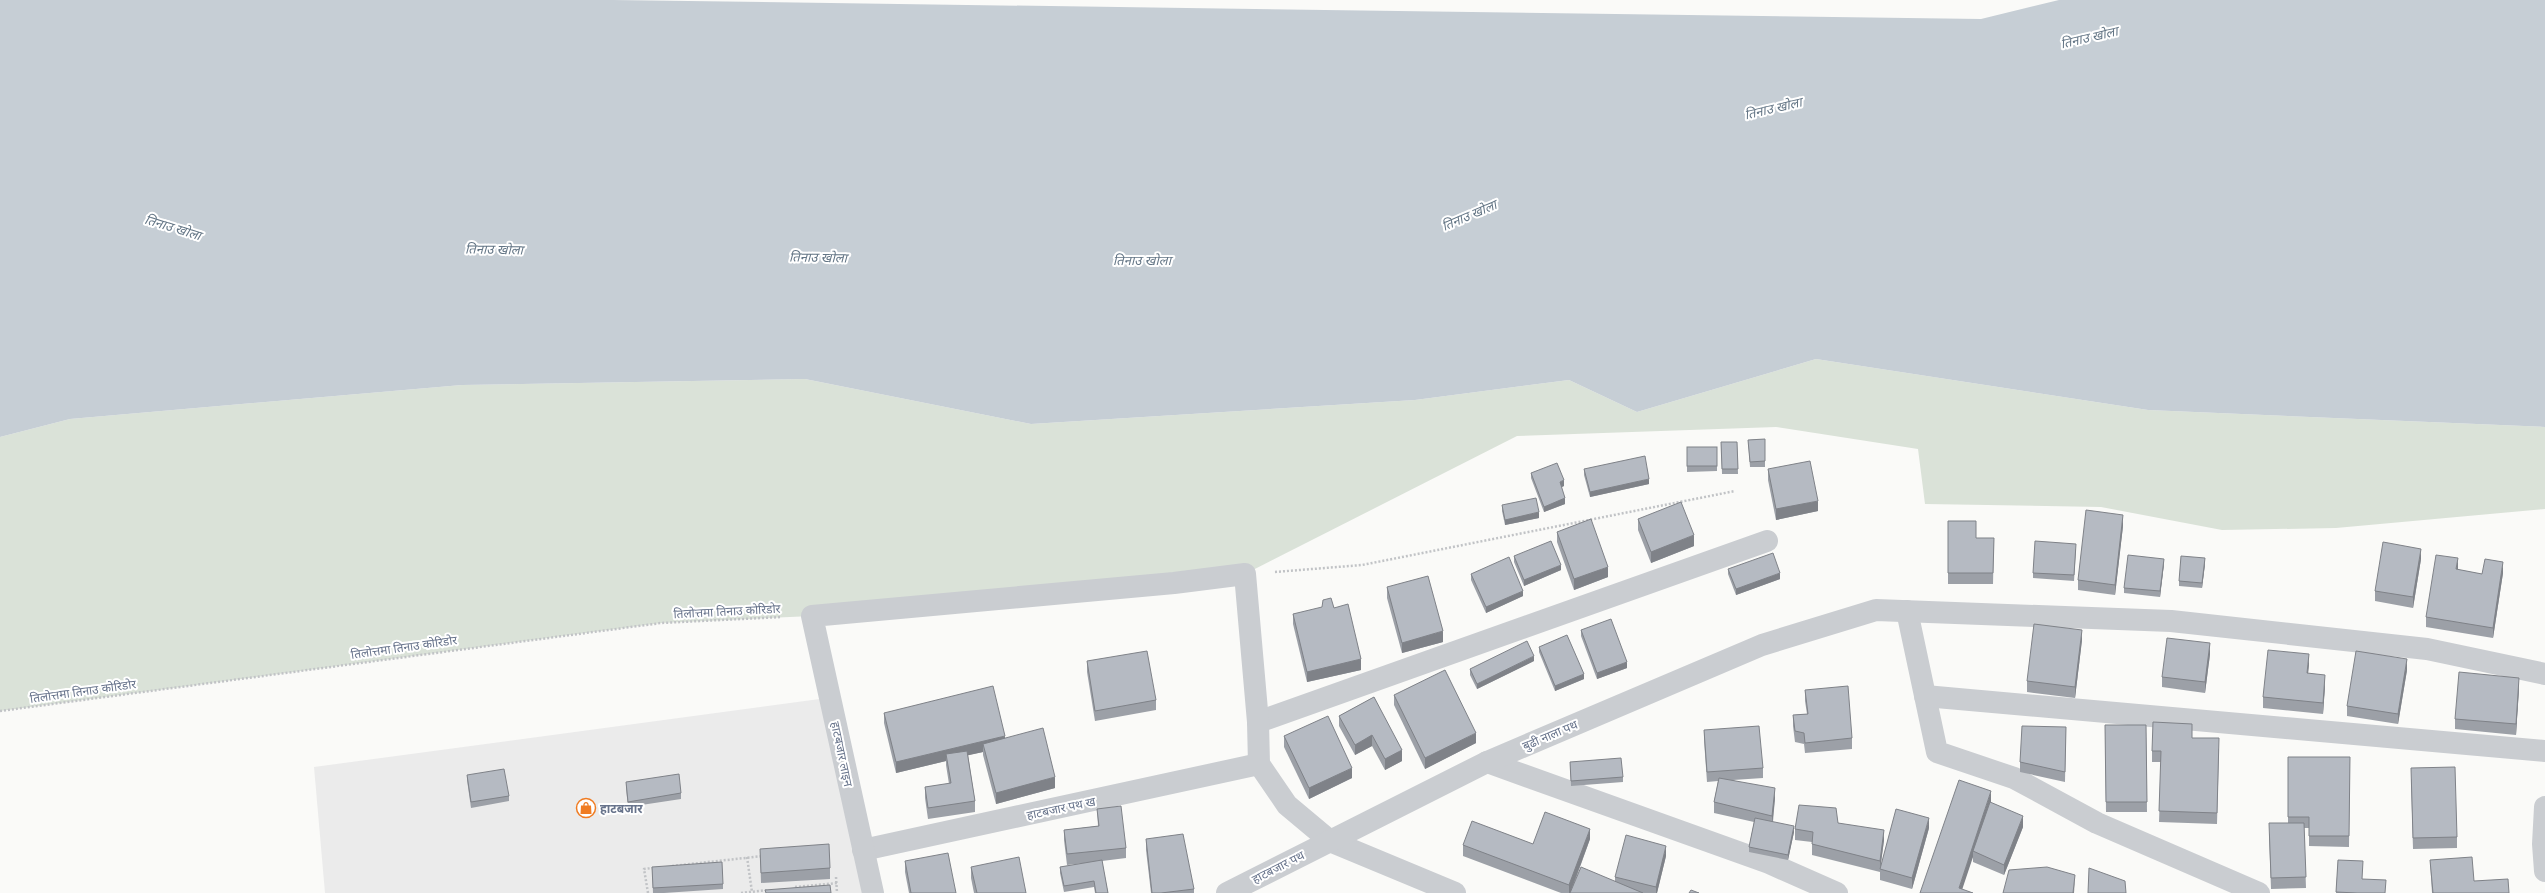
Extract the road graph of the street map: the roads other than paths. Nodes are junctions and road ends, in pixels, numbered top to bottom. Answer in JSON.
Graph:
{"nodes":[{"id":1,"x":1767,"y":541,"type":"dead end"},
{"id":2,"x":1907,"y":611,"type":"junction"},
{"id":3,"x":2545,"y":674,"type":"edge"},
{"id":4,"x":1925,"y":696,"type":"junction"},
{"id":5,"x":1258,"y":722,"type":"junction"},
{"id":6,"x":2545,"y":752,"type":"edge"},
{"id":7,"x":1487,"y":762,"type":"junction"},
{"id":8,"x":1259,"y":764,"type":"junction"},
{"id":9,"x":2545,"y":807,"type":"edge"},
{"id":10,"x":1330,"y":841,"type":"junction"},
{"id":11,"x":864,"y":850,"type":"junction"},
{"id":12,"x":2545,"y":871,"type":"edge"},
{"id":13,"x":871,"y":887,"type":"edge"},
{"id":14,"x":1227,"y":893,"type":"edge"},
{"id":15,"x":1455,"y":893,"type":"edge"},
{"id":16,"x":1837,"y":893,"type":"edge"},
{"id":17,"x":2259,"y":893,"type":"edge"}],
"edges":[{"from":1,"to":5,"type":"street"},
{"from":2,"to":3,"type":"street","name":"बुढी नाला पथ"},
{"from":2,"to":4,"type":"street"},
{"from":2,"to":7,"type":"street","name":"बुढी नाला पथ"},
{"from":4,"to":6,"type":"street"},
{"from":4,"to":17,"type":"street"},
{"from":5,"to":8,"type":"street"},
{"from":5,"to":11,"type":"street","name":"हाटबजार लाइन"},
{"from":7,"to":10,"type":"street","name":"बुढी नाला पथ"},
{"from":7,"to":16,"type":"street"},
{"from":8,"to":10,"type":"street"},
{"from":8,"to":11,"type":"street","name":"हाटबजार पथ ख"},
{"from":9,"to":12,"type":"street"},
{"from":10,"to":14,"type":"street","name":"हाटबजार पथ"},
{"from":10,"to":15,"type":"street"},
{"from":11,"to":13,"type":"street","name":"हाटबजार लाइन"}]}
